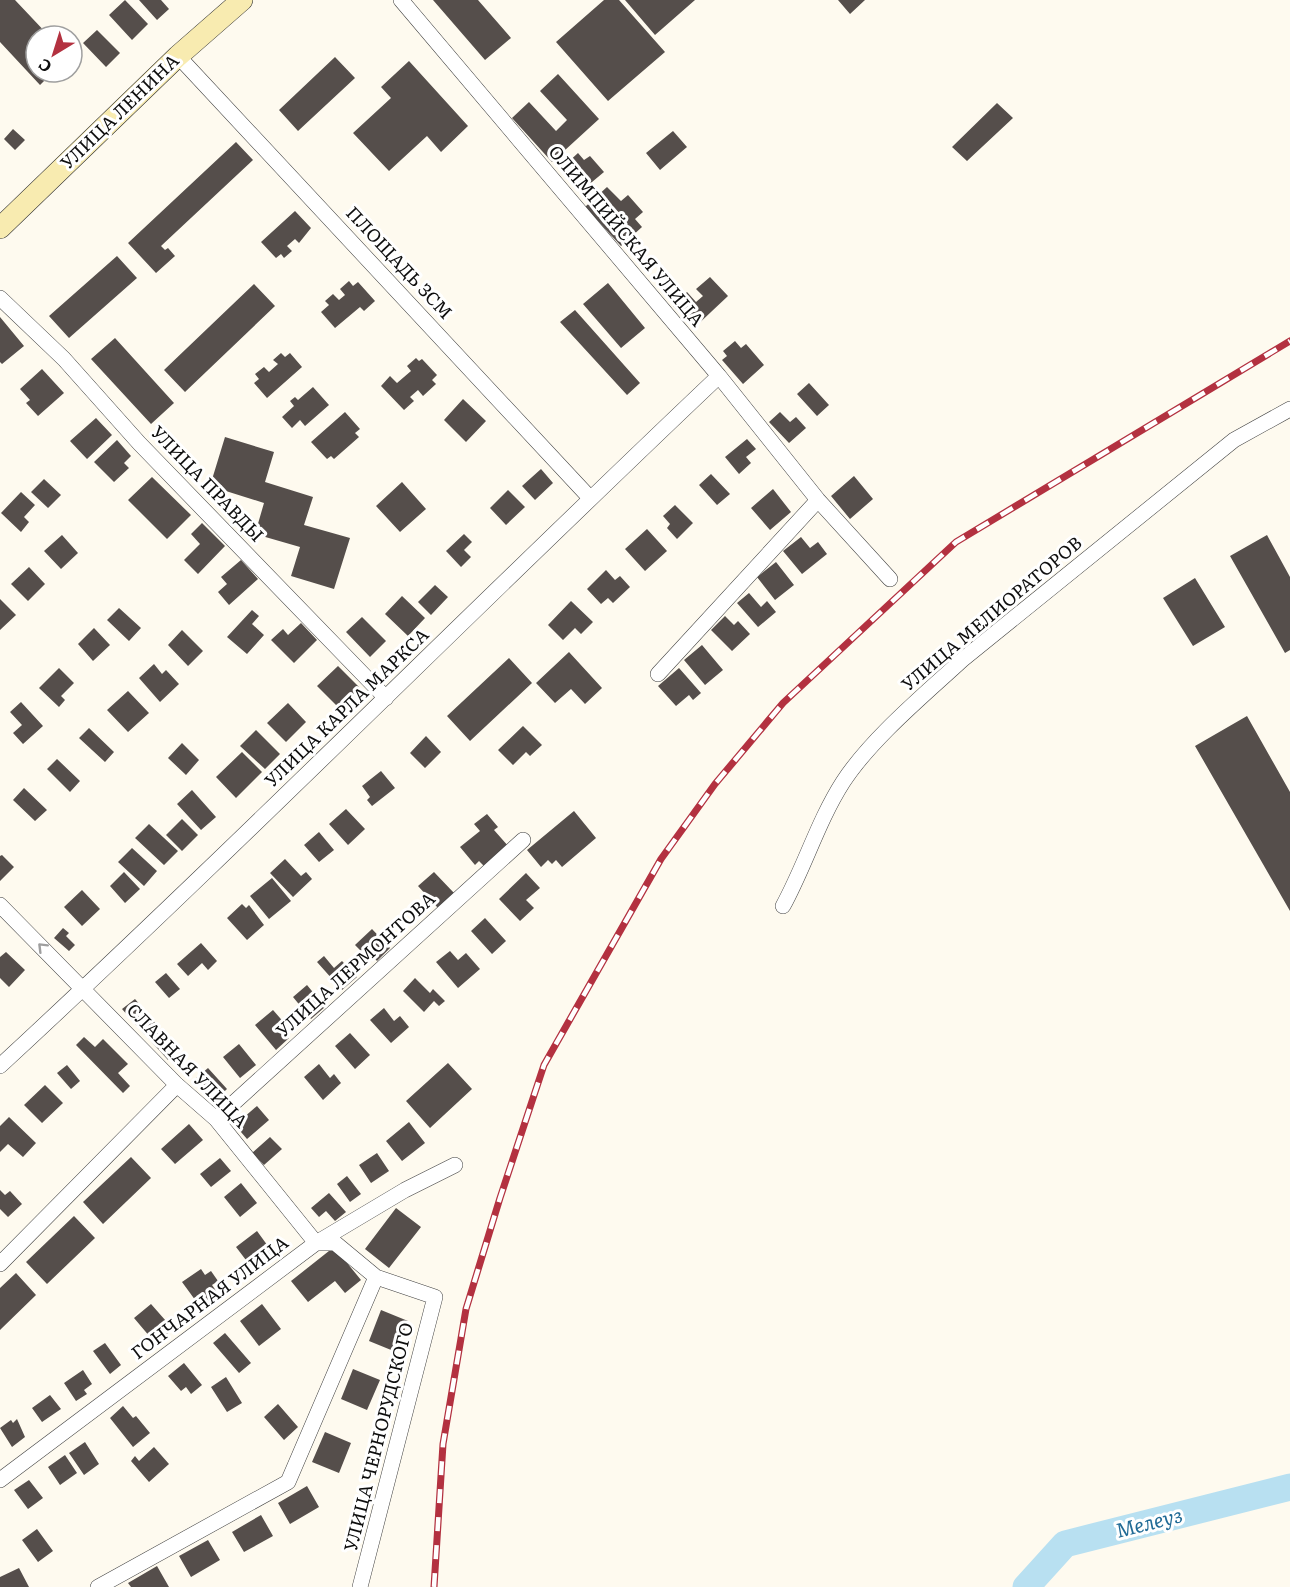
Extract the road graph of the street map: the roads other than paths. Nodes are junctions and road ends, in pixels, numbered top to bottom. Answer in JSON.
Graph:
{"nodes":[{"id":1,"x":242,"y":0,"type":"edge"},
{"id":2,"x":401,"y":0,"type":"edge"},
{"id":3,"x":178,"y":56,"type":"junction"},
{"id":4,"x":0,"y":228,"type":"edge"},
{"id":5,"x":0,"y":298,"type":"edge"},
{"id":6,"x":719,"y":376,"type":"junction"},
{"id":7,"x":1290,"y":408,"type":"edge"},
{"id":8,"x":590,"y":498,"type":"junction"},
{"id":9,"x":818,"y":500,"type":"junction"},
{"id":10,"x":890,"y":579,"type":"dead end"},
{"id":11,"x":658,"y":674,"type":"dead end"},
{"id":12,"x":386,"y":698,"type":"junction"},
{"id":13,"x":523,"y":840,"type":"dead end"},
{"id":14,"x":0,"y":905,"type":"edge"},
{"id":15,"x":783,"y":906,"type":"dead end"},
{"id":16,"x":84,"y":988,"type":"junction"},
{"id":17,"x":0,"y":1066,"type":"edge"},
{"id":18,"x":177,"y":1085,"type":"junction"},
{"id":19,"x":216,"y":1119,"type":"junction"},
{"id":20,"x":455,"y":1165,"type":"dead end"},
{"id":21,"x":316,"y":1243,"type":"junction"},
{"id":22,"x":0,"y":1264,"type":"edge"},
{"id":23,"x":376,"y":1277,"type":"junction"},
{"id":24,"x":0,"y":1480,"type":"edge"},
{"id":25,"x":98,"y":1587,"type":"edge"},
{"id":26,"x":360,"y":1587,"type":"edge"}],
"edges":[{"from":1,"to":3,"type":"main road","name":"УЛИЦА ЛЕНИНА"},
{"from":2,"to":6,"type":"street","name":"ОЛИМПИЙСКАЯ УЛИЦА"},
{"from":3,"to":4,"type":"main road","name":"УЛИЦА ЛЕНИНА"},
{"from":3,"to":8,"type":"street","name":"ПЛОЩАДЬ ЗСМ"},
{"from":5,"to":12,"type":"street","name":"УЛИЦА ПРАВДЫ"},
{"from":6,"to":8,"type":"street","name":"УЛИЦА КАРЛА МАРКСА"},
{"from":6,"to":9,"type":"street","name":"ОЛИМПИЙСКАЯ УЛИЦА"},
{"from":7,"to":15,"type":"street","name":"УЛИЦА МЕЛИОРАТОРОВ"},
{"from":8,"to":12,"type":"street","name":"УЛИЦА КАРЛА МАРКСА"},
{"from":9,"to":10,"type":"street","name":"ОЛИМПИЙСКАЯ УЛИЦА"},
{"from":9,"to":11,"type":"street"},
{"from":12,"to":16,"type":"street","name":"УЛИЦА КАРЛА МАРКСА"},
{"from":13,"to":19,"type":"street","name":"УЛИЦА ЛЕРМОНТОВА"},
{"from":16,"to":14,"type":"street","name":"СЛАВНАЯ УЛИЦА","one_way":true},
{"from":16,"to":17,"type":"street","name":"УЛИЦА КАРЛА МАРКСА"},
{"from":16,"to":18,"type":"street","name":"СЛАВНАЯ УЛИЦА"},
{"from":18,"to":19,"type":"street","name":"СЛАВНАЯ УЛИЦА"},
{"from":18,"to":22,"type":"street"},
{"from":19,"to":21,"type":"street","name":"СЛАВНАЯ УЛИЦА"},
{"from":20,"to":21,"type":"street","name":"ГОНЧАРНАЯ УЛИЦА"},
{"from":21,"to":23,"type":"street"},
{"from":21,"to":24,"type":"street","name":"ГОНЧАРНАЯ УЛИЦА"},
{"from":23,"to":25,"type":"street"},
{"from":23,"to":26,"type":"street","name":"УЛИЦА ЧЕРНОРУДСКОГО"}]}
